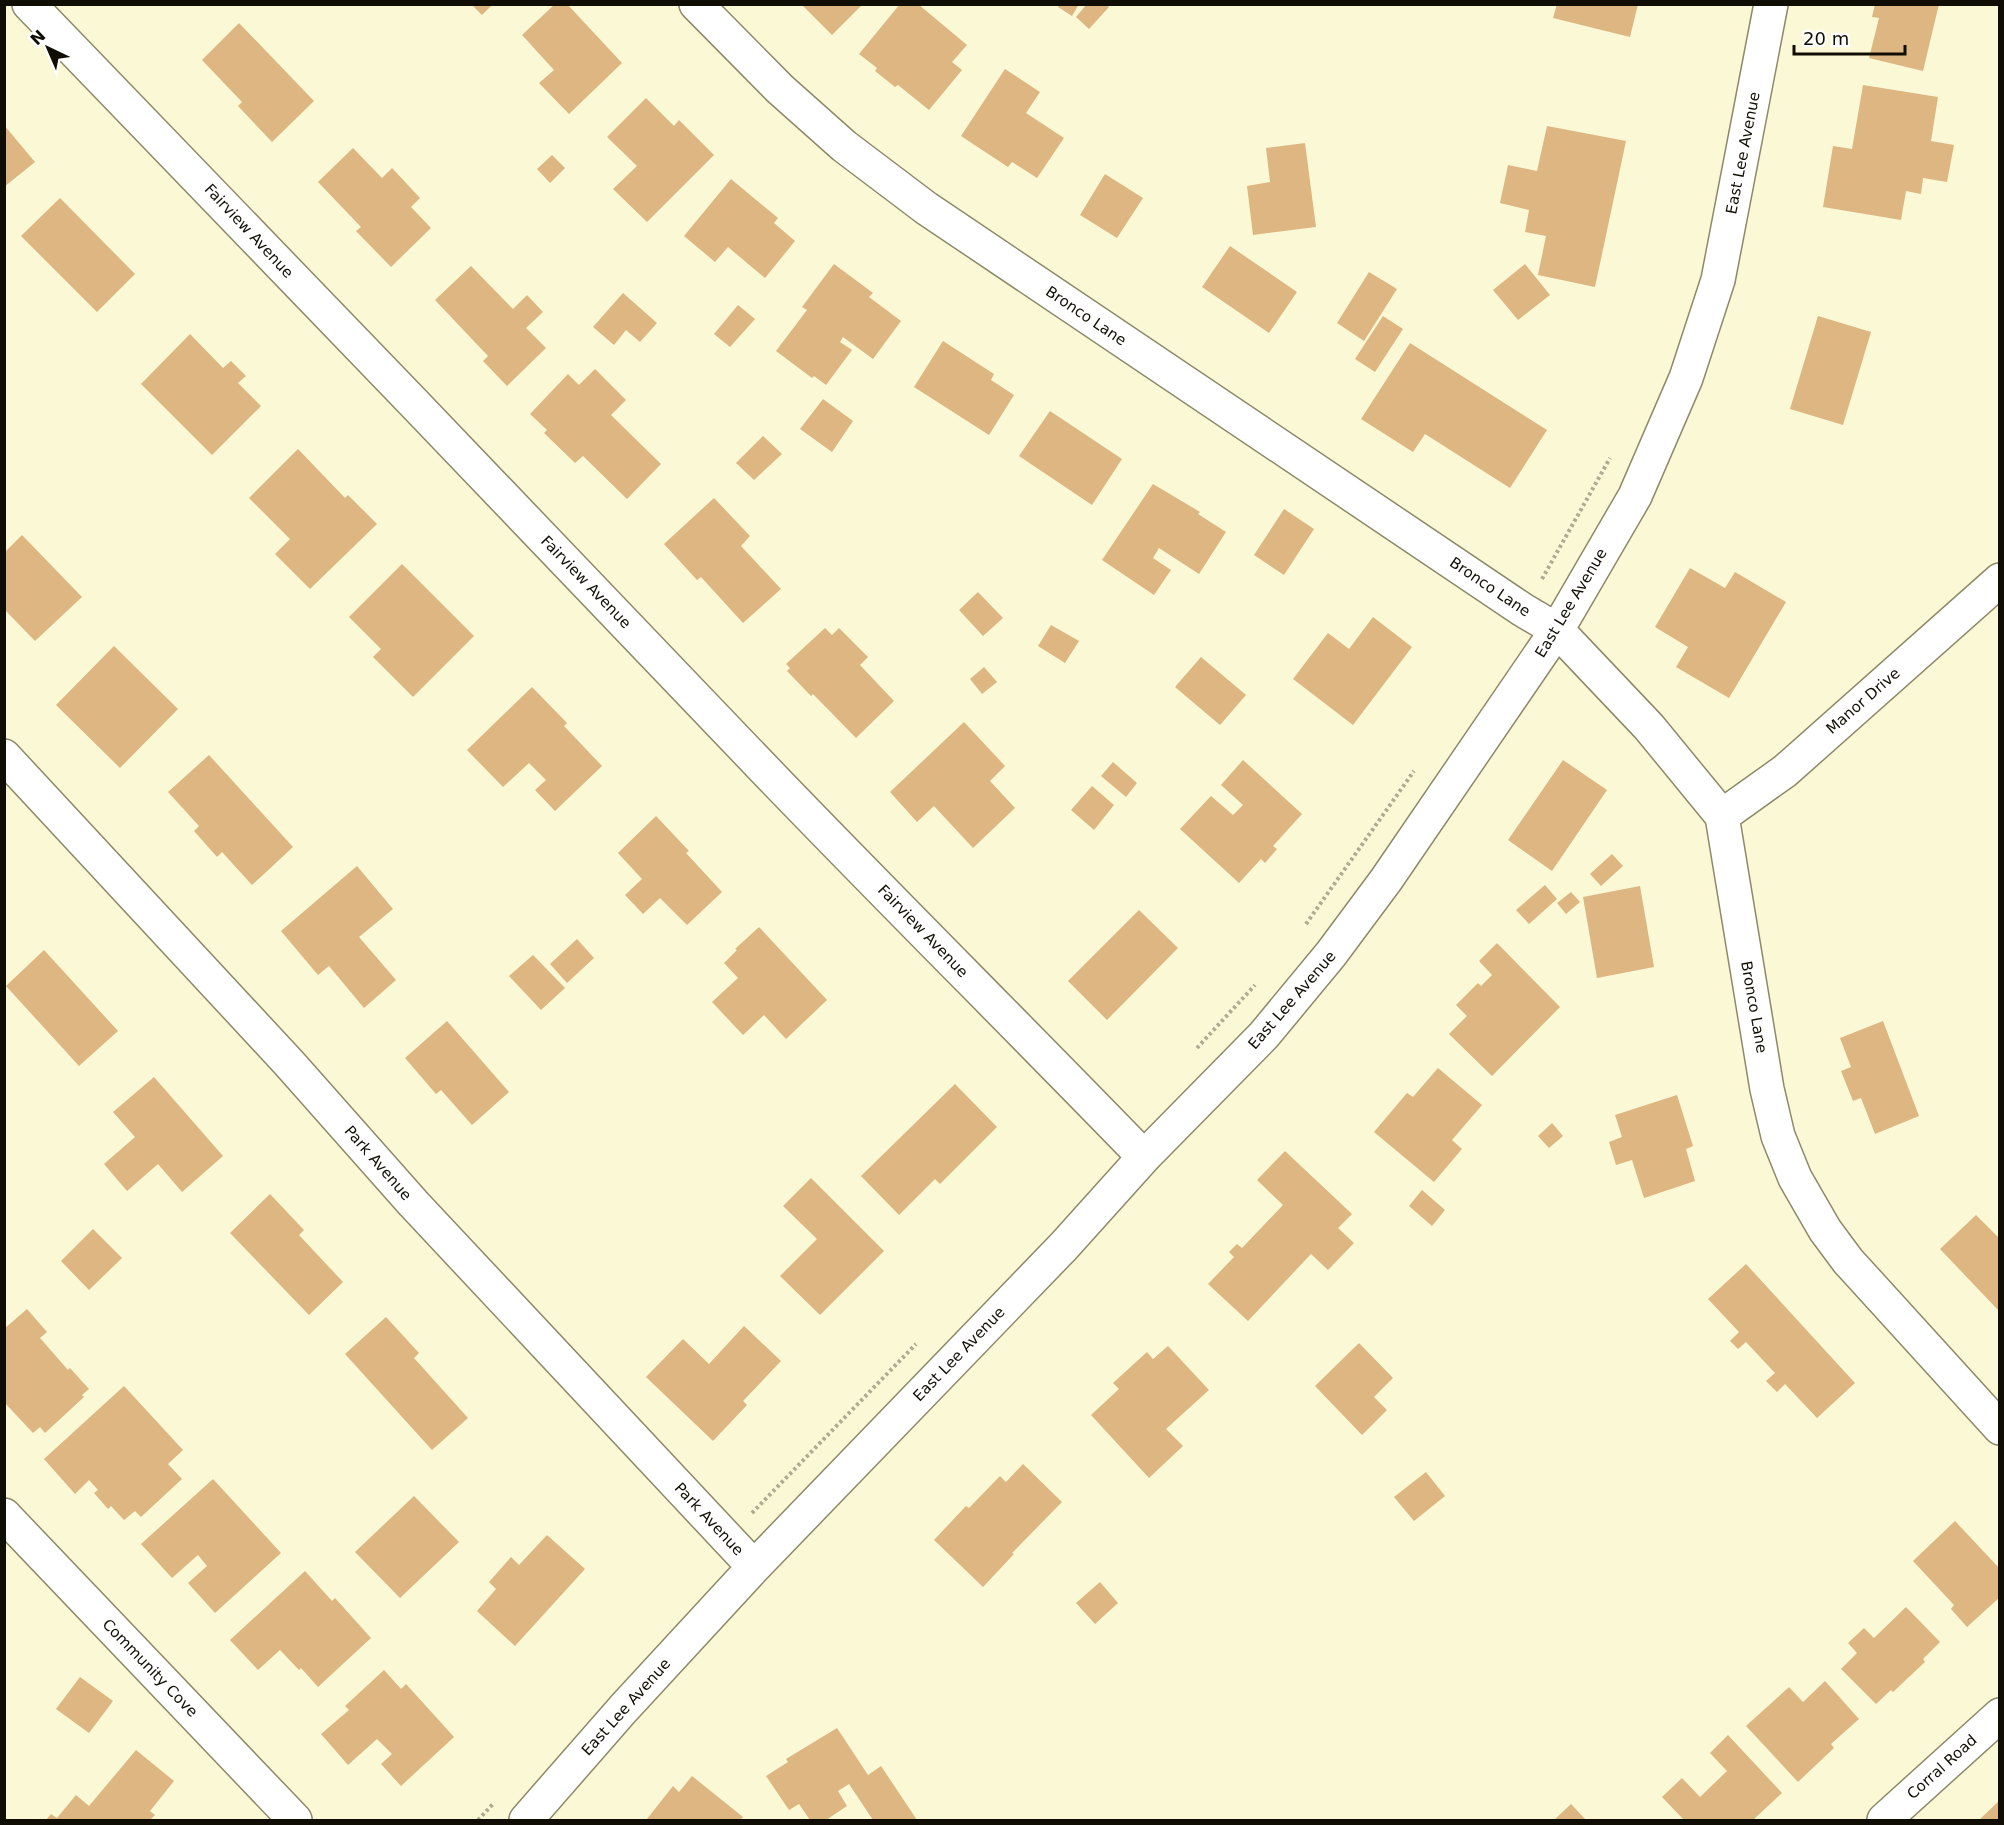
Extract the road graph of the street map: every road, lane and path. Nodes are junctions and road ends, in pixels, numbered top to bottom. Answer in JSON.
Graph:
{"nodes":[{"id":1,"x":29,"y":4,"type":"edge"},
{"id":2,"x":696,"y":4,"type":"edge"},
{"id":3,"x":1771,"y":4,"type":"edge"},
{"id":4,"x":1613,"y":452,"type":"dead end"},
{"id":5,"x":2000,"y":580,"type":"edge"},
{"id":6,"x":1539,"y":585,"type":"dead end"},
{"id":7,"x":1557,"y":630,"type":"junction"},
{"id":8,"x":4,"y":756,"type":"edge"},
{"id":9,"x":1421,"y":761,"type":"dead end"},
{"id":10,"x":1722,"y":816,"type":"junction"},
{"id":11,"x":1304,"y":926,"type":"dead end"},
{"id":12,"x":1262,"y":978,"type":"dead end"},
{"id":13,"x":1191,"y":1054,"type":"dead end"},
{"id":14,"x":1144,"y":1157,"type":"junction"},
{"id":15,"x":2000,"y":1428,"type":"edge"},
{"id":16,"x":4,"y":1515,"type":"edge"},
{"id":17,"x":754,"y":1567,"type":"junction"},
{"id":18,"x":2000,"y":1715,"type":"edge"},
{"id":19,"x":295,"y":1821,"type":"edge"},
{"id":20,"x":526,"y":1821,"type":"edge"},
{"id":21,"x":1884,"y":1821,"type":"edge"}],
"edges":[{"from":1,"to":14,"type":"street","name":"Fairview Avenue"},
{"from":2,"to":7,"type":"street","name":"Bronco Lane"},
{"from":3,"to":7,"type":"street","name":"East Lee Avenue"},
{"from":4,"to":6,"type":"path"},
{"from":5,"to":10,"type":"street","name":"Manor Drive"},
{"from":7,"to":10,"type":"street","name":"Bronco Lane"},
{"from":7,"to":14,"type":"street","name":"East Lee Avenue"},
{"from":8,"to":17,"type":"street","name":"Park Avenue"},
{"from":9,"to":11,"type":"path"},
{"from":10,"to":15,"type":"street","name":"Bronco Lane"},
{"from":12,"to":13,"type":"path"},
{"from":14,"to":17,"type":"street","name":"East Lee Avenue"},
{"from":16,"to":19,"type":"street","name":"Community Cove"},
{"from":17,"to":20,"type":"street","name":"East Lee Avenue"},
{"from":18,"to":21,"type":"street","name":"Corral Road"}]}
